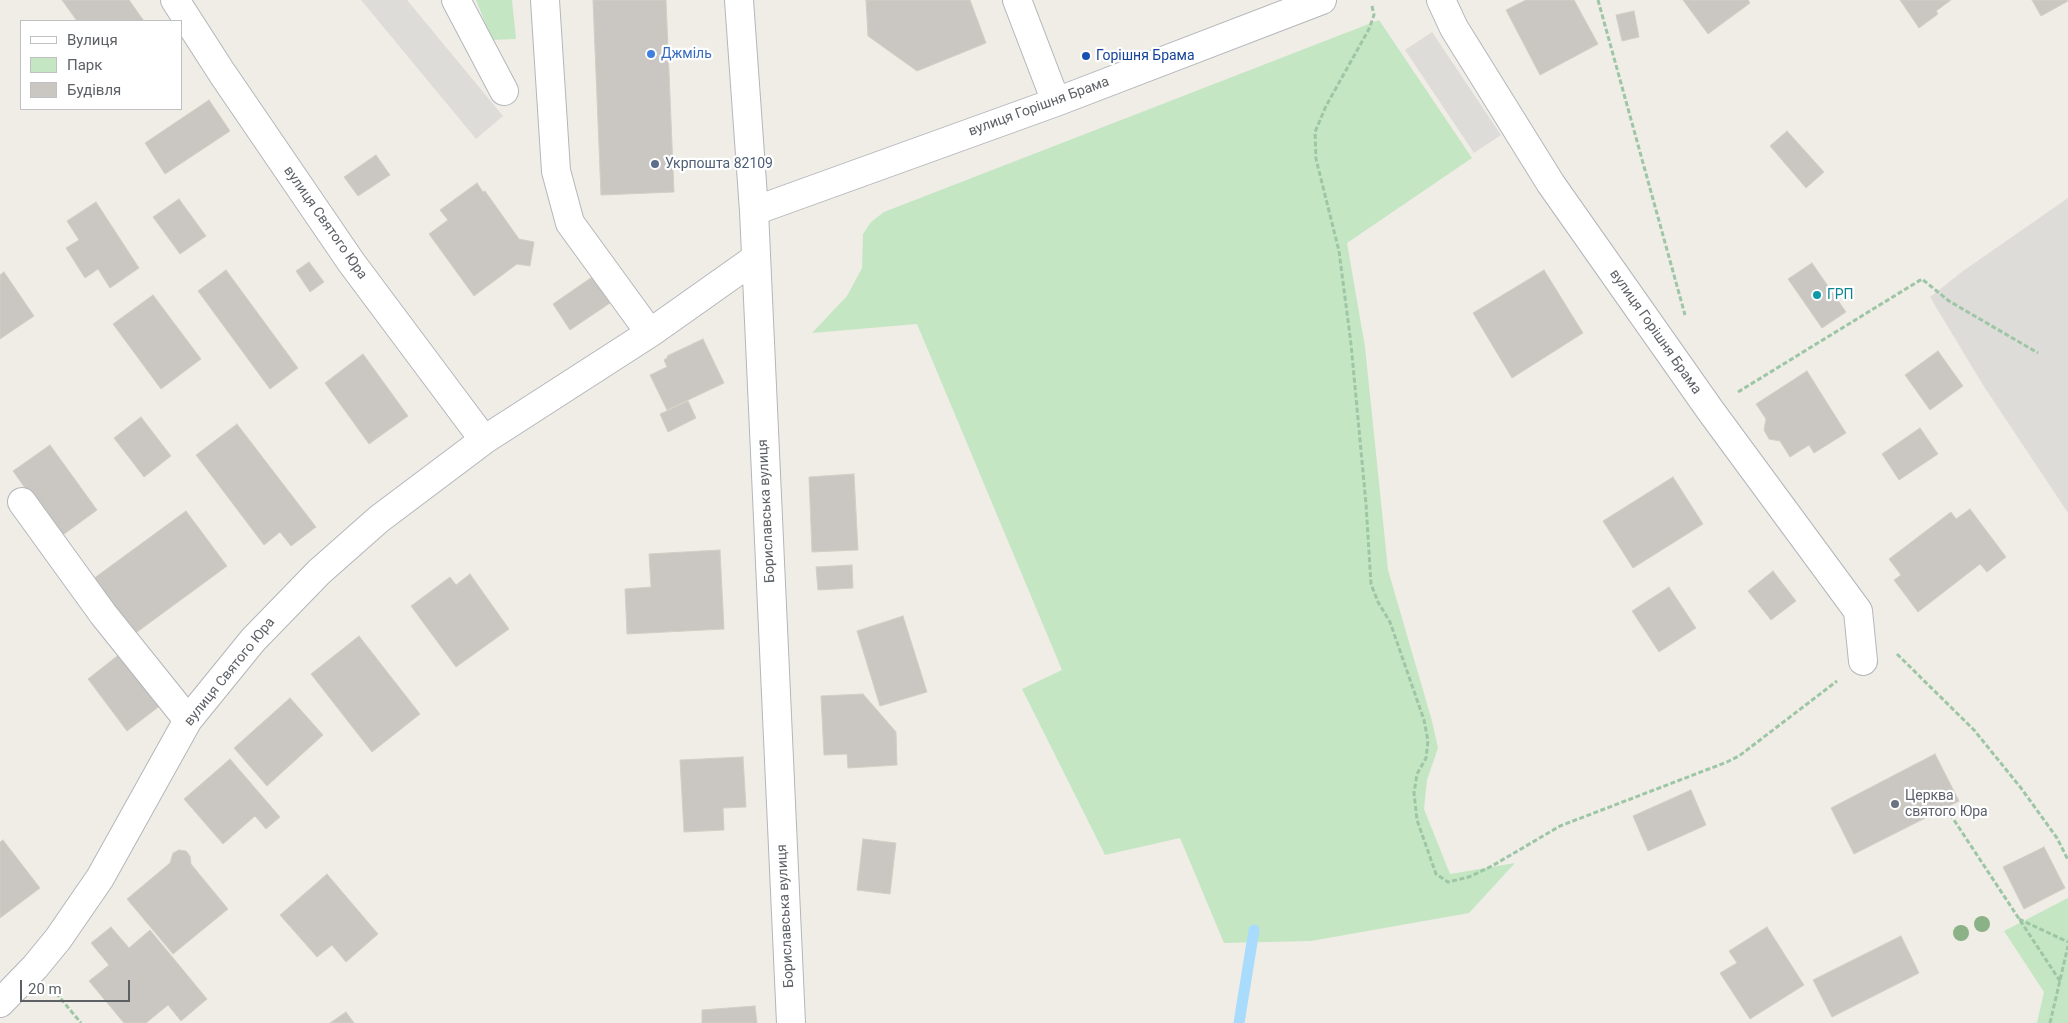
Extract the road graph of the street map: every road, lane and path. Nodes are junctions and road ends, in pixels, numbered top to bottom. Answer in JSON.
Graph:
{"nodes":[{"id":1,"x":175,"y":0,"type":"edge"},
{"id":2,"x":456,"y":0,"type":"edge"},
{"id":3,"x":545,"y":0,"type":"edge"},
{"id":4,"x":739,"y":0,"type":"edge"},
{"id":5,"x":1017,"y":0,"type":"edge"},
{"id":6,"x":1322,"y":0,"type":"edge"},
{"id":7,"x":1441,"y":0,"type":"edge"},
{"id":8,"x":1598,"y":0,"type":"edge"},
{"id":9,"x":1372,"y":6,"type":"dead end"},
{"id":10,"x":504,"y":91,"type":"dead end"},
{"id":11,"x":1056,"y":102,"type":"junction"},
{"id":12,"x":754,"y":211,"type":"junction"},
{"id":13,"x":756,"y":258,"type":"junction"},
{"id":14,"x":1686,"y":319,"type":"dead end"},
{"id":15,"x":650,"y":333,"type":"junction"},
{"id":16,"x":2038,"y":353,"type":"dead end"},
{"id":17,"x":1710,"y":410,"type":"junction"},
{"id":18,"x":484,"y":440,"type":"junction"},
{"id":19,"x":22,"y":502,"type":"dead end"},
{"id":20,"x":1892,"y":649,"type":"dead end"},
{"id":21,"x":1863,"y":661,"type":"joint"},
{"id":22,"x":188,"y":720,"type":"junction"},
{"id":23,"x":1950,"y":814,"type":"dead end"},
{"id":24,"x":2068,"y":860,"type":"edge"},
{"id":25,"x":2019,"y":918,"type":"junction"},
{"id":26,"x":2068,"y":944,"type":"edge"},
{"id":27,"x":35,"y":967,"type":"junction"},
{"id":28,"x":2060,"y":981,"type":"junction"},
{"id":29,"x":0,"y":1003,"type":"edge"},
{"id":30,"x":80,"y":1023,"type":"edge"},
{"id":31,"x":791,"y":1023,"type":"edge"},
{"id":32,"x":2050,"y":1023,"type":"edge"}],
"edges":[{"from":1,"to":18,"type":"street","name":"вулиця Святого Юра"},
{"from":2,"to":10,"type":"street"},
{"from":3,"to":15,"type":"street"},
{"from":4,"to":12,"type":"street","name":"Бориславська вулиця"},
{"from":5,"to":11,"type":"street"},
{"from":6,"to":11,"type":"street","name":"вулиця Горішня Брама"},
{"from":7,"to":17,"type":"street","name":"вулиця Горішня Брама"},
{"from":8,"to":14,"type":"path"},
{"from":9,"to":21,"type":"path"},
{"from":11,"to":12,"type":"street","name":"вулиця Горішня Брама"},
{"from":12,"to":13,"type":"street","name":"Бориславська вулиця"},
{"from":13,"to":15,"type":"street","name":"вулиця Святого Юра"},
{"from":13,"to":31,"type":"street","name":"Бориславська вулиця"},
{"from":15,"to":18,"type":"street","name":"вулиця Святого Юра"},
{"from":16,"to":17,"type":"path"},
{"from":17,"to":21,"type":"street","name":"вулиця Горішня Брама"},
{"from":18,"to":22,"type":"street","name":"вулиця Святого Юра"},
{"from":19,"to":22,"type":"street"},
{"from":20,"to":24,"type":"path"},
{"from":22,"to":27,"type":"street","name":"вулиця Святого Юра"},
{"from":23,"to":25,"type":"path"},
{"from":25,"to":26,"type":"path"},
{"from":25,"to":28,"type":"path"},
{"from":26,"to":28,"type":"path"},
{"from":27,"to":29,"type":"street","name":"вулиця Святого Юра"},
{"from":27,"to":30,"type":"path"},
{"from":28,"to":32,"type":"path"}]}
